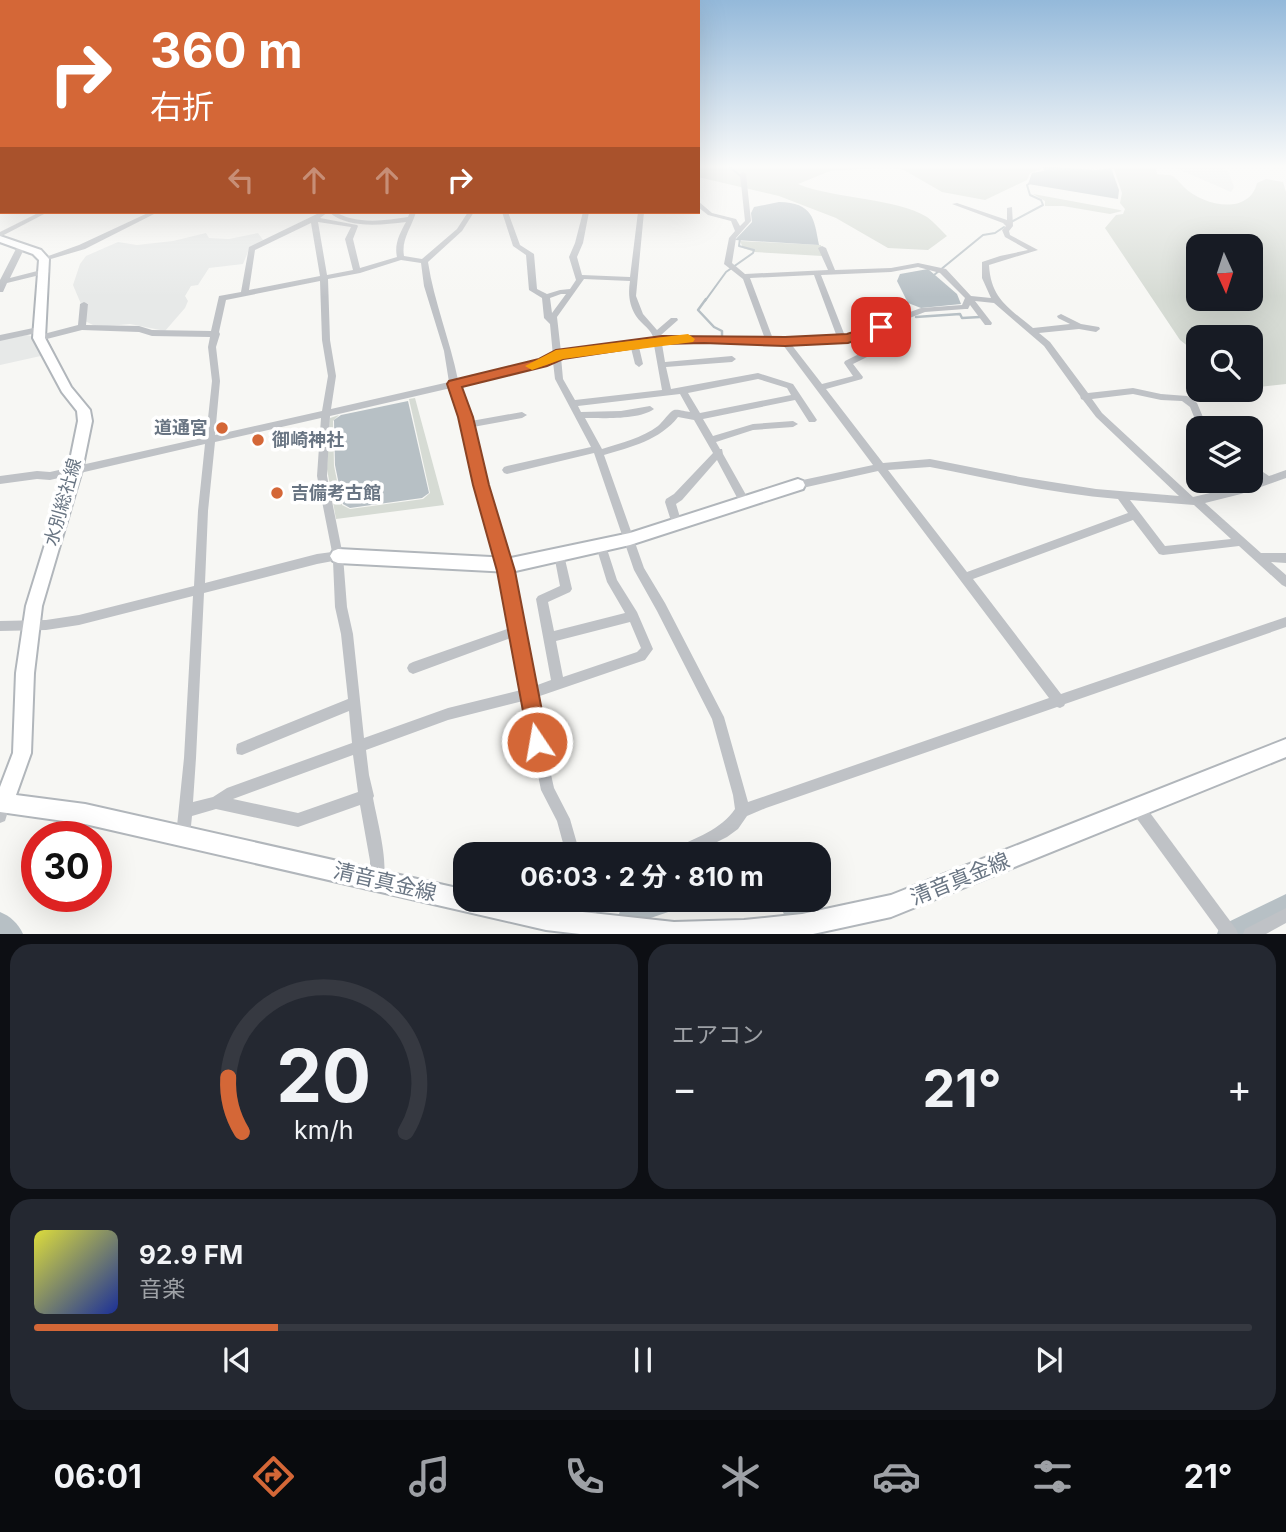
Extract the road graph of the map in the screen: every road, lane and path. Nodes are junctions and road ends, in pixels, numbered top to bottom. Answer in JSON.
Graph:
{"nodes":[{"id":1,"x":705,"y":210,"type":"edge"},
{"id":2,"x":747,"y":210,"type":"edge"},
{"id":3,"x":971,"y":210,"type":"edge"},
{"id":4,"x":1010,"y":210,"type":"edge"},
{"id":5,"x":41,"y":214,"type":"edge"},
{"id":6,"x":151,"y":214,"type":"edge"},
{"id":7,"x":322,"y":214,"type":"edge"},
{"id":8,"x":337,"y":214,"type":"edge"},
{"id":9,"x":470,"y":214,"type":"edge"},
{"id":10,"x":506,"y":214,"type":"edge"},
{"id":11,"x":586,"y":214,"type":"edge"},
{"id":12,"x":641,"y":214,"type":"edge"},
{"id":13,"x":412,"y":215,"type":"edge"},
{"id":14,"x":314,"y":219,"type":"junction"},
{"id":15,"x":1010,"y":226,"type":"junction"},
{"id":16,"x":738,"y":231,"type":"junction"},
{"id":17,"x":0,"y":237,"type":"edge"},
{"id":18,"x":21,"y":247,"type":"junction"},
{"id":19,"x":822,"y":248,"type":"dead end"},
{"id":20,"x":401,"y":258,"type":"junction"},
{"id":21,"x":424,"y":261,"type":"junction"},
{"id":22,"x":45,"y":265,"type":"junction"},
{"id":23,"x":357,"y":271,"type":"junction"},
{"id":24,"x":832,"y":272,"type":"junction"},
{"id":25,"x":817,"y":273,"type":"junction"},
{"id":26,"x":745,"y":276,"type":"junction"},
{"id":27,"x":579,"y":277,"type":"junction"},
{"id":28,"x":324,"y":278,"type":"junction"},
{"id":29,"x":633,"y":279,"type":"junction"},
{"id":30,"x":2,"y":282,"type":"edge"},
{"id":31,"x":0,"y":290,"type":"edge"},
{"id":32,"x":573,"y":291,"type":"junction"},
{"id":33,"x":245,"y":292,"type":"junction"},
{"id":34,"x":545,"y":297,"type":"junction"},
{"id":35,"x":969,"y":298,"type":"junction"},
{"id":36,"x":996,"y":301,"type":"junction"},
{"id":37,"x":84,"y":304,"type":"dead end"},
{"id":38,"x":1061,"y":316,"type":"dead end"},
{"id":39,"x":674,"y":320,"type":"dead end"},
{"id":40,"x":988,"y":323,"type":"dead end"},
{"id":41,"x":553,"y":324,"type":"junction"},
{"id":42,"x":1079,"y":326,"type":"junction"},
{"id":43,"x":82,"y":327,"type":"junction"},
{"id":44,"x":1096,"y":329,"type":"dead end"},
{"id":45,"x":1032,"y":331,"type":"junction"},
{"id":46,"x":39,"y":334,"type":"junction"},
{"id":47,"x":216,"y":334,"type":"junction"},
{"id":48,"x":657,"y":337,"type":"junction"},
{"id":49,"x":0,"y":338,"type":"edge"},
{"id":50,"x":842,"y":339,"type":"junction"},
{"id":51,"x":770,"y":341,"type":"junction"},
{"id":52,"x":785,"y":342,"type":"junction"},
{"id":53,"x":634,"y":344,"type":"junction"},
{"id":54,"x":866,"y":354,"type":"dead end"},
{"id":55,"x":556,"y":356,"type":"junction"},
{"id":56,"x":732,"y":359,"type":"dead end"},
{"id":57,"x":639,"y":364,"type":"dead end"},
{"id":58,"x":661,"y":365,"type":"junction"},
{"id":59,"x":454,"y":384,"type":"junction"},
{"id":60,"x":820,"y":388,"type":"junction"},
{"id":61,"x":683,"y":391,"type":"junction"},
{"id":62,"x":667,"y":393,"type":"junction"},
{"id":63,"x":796,"y":397,"type":"junction"},
{"id":64,"x":1084,"y":397,"type":"junction"},
{"id":65,"x":573,"y":403,"type":"junction"},
{"id":66,"x":650,"y":409,"type":"dead end"},
{"id":67,"x":325,"y":414,"type":"junction"},
{"id":68,"x":522,"y":415,"type":"dead end"},
{"id":69,"x":579,"y":415,"type":"junction"},
{"id":70,"x":1198,"y":416,"type":"edge"},
{"id":71,"x":698,"y":417,"type":"junction"},
{"id":72,"x":812,"y":421,"type":"dead end"},
{"id":73,"x":793,"y":424,"type":"dead end"},
{"id":74,"x":467,"y":425,"type":"junction"},
{"id":75,"x":209,"y":439,"type":"junction"},
{"id":76,"x":713,"y":440,"type":"junction"},
{"id":77,"x":598,"y":451,"type":"junction"},
{"id":78,"x":719,"y":452,"type":"junction"},
{"id":79,"x":881,"y":467,"type":"junction"},
{"id":80,"x":75,"y":470,"type":"junction"},
{"id":81,"x":507,"y":470,"type":"dead end"},
{"id":82,"x":1286,"y":474,"type":"edge"},
{"id":83,"x":1263,"y":477,"type":"edge"},
{"id":84,"x":0,"y":480,"type":"edge"},
{"id":85,"x":1267,"y":480,"type":"junction"},
{"id":86,"x":798,"y":485,"type":"joint"},
{"id":87,"x":1121,"y":495,"type":"junction"},
{"id":88,"x":1193,"y":500,"type":"junction"},
{"id":89,"x":745,"y":502,"type":"junction"},
{"id":90,"x":1135,"y":515,"type":"junction"},
{"id":91,"x":677,"y":524,"type":"junction"},
{"id":92,"x":629,"y":539,"type":"junction"},
{"id":93,"x":1240,"y":542,"type":"junction"},
{"id":94,"x":601,"y":546,"type":"junction"},
{"id":95,"x":559,"y":555,"type":"junction"},
{"id":96,"x":338,"y":556,"type":"junction"},
{"id":97,"x":1258,"y":557,"type":"junction"},
{"id":98,"x":1286,"y":558,"type":"edge"},
{"id":99,"x":503,"y":566,"type":"junction"},
{"id":100,"x":965,"y":577,"type":"junction"},
{"id":101,"x":1286,"y":582,"type":"edge"},
{"id":102,"x":199,"y":589,"type":"junction"},
{"id":103,"x":633,"y":616,"type":"junction"},
{"id":104,"x":1286,"y":622,"type":"edge"},
{"id":105,"x":0,"y":626,"type":"edge"},
{"id":106,"x":31,"y":626,"type":"junction"},
{"id":107,"x":518,"y":630,"type":"junction"},
{"id":108,"x":549,"y":637,"type":"junction"},
{"id":109,"x":413,"y":668,"type":"dead end"},
{"id":110,"x":558,"y":684,"type":"junction"},
{"id":111,"x":528,"y":694,"type":"junction"},
{"id":112,"x":1060,"y":702,"type":"junction"},
{"id":113,"x":353,"y":703,"type":"junction"},
{"id":114,"x":359,"y":748,"type":"junction"},
{"id":115,"x":1286,"y":748,"type":"edge"},
{"id":116,"x":242,"y":749,"type":"dead end"},
{"id":117,"x":366,"y":796,"type":"junction"},
{"id":118,"x":219,"y":803,"type":"junction"},
{"id":119,"x":1,"y":807,"type":"edge"},
{"id":120,"x":1137,"y":807,"type":"junction"},
{"id":121,"x":186,"y":811,"type":"junction"},
{"id":122,"x":742,"y":811,"type":"junction"},
{"id":123,"x":183,"y":836,"type":"junction"},
{"id":124,"x":570,"y":842,"type":"edge"},
{"id":125,"x":702,"y":842,"type":"edge"},
{"id":126,"x":377,"y":880,"type":"junction"},
{"id":127,"x":590,"y":912,"type":"edge"},
{"id":128,"x":1286,"y":915,"type":"edge"},
{"id":129,"x":594,"y":930,"type":"edge"},
{"id":130,"x":1229,"y":931,"type":"edge"},
{"id":131,"x":1250,"y":933,"type":"edge"}],
"edges":[{"from":1,"to":16,"type":"street"},
{"from":2,"to":16,"type":"street"},
{"from":3,"to":15,"type":"street"},
{"from":4,"to":15,"type":"street"},
{"from":5,"to":17,"type":"street"},
{"from":6,"to":22,"type":"street"},
{"from":7,"to":14,"type":"street"},
{"from":8,"to":13,"type":"street"},
{"from":9,"to":21,"type":"street"},
{"from":10,"to":34,"type":"street"},
{"from":11,"to":27,"type":"street"},
{"from":12,"to":29,"type":"street"},
{"from":13,"to":20,"type":"street"},
{"from":14,"to":23,"type":"street"},
{"from":14,"to":28,"type":"street"},
{"from":14,"to":33,"type":"street"},
{"from":15,"to":36,"type":"street"},
{"from":16,"to":26,"type":"street"},
{"from":17,"to":18,"type":"main road"},
{"from":18,"to":22,"type":"main road"},
{"from":18,"to":30,"type":"street"},
{"from":19,"to":24,"type":"street"},
{"from":20,"to":21,"type":"street"},
{"from":20,"to":23,"type":"street"},
{"from":21,"to":59,"type":"street"},
{"from":22,"to":30,"type":"street"},
{"from":22,"to":46,"type":"main road"},
{"from":23,"to":28,"type":"street"},
{"from":24,"to":25,"type":"street"},
{"from":24,"to":35,"type":"street"},
{"from":25,"to":26,"type":"street"},
{"from":25,"to":50,"type":"street"},
{"from":26,"to":51,"type":"street"},
{"from":27,"to":29,"type":"street"},
{"from":27,"to":32,"type":"street"},
{"from":28,"to":33,"type":"street"},
{"from":28,"to":67,"type":"street"},
{"from":29,"to":48,"type":"street"},
{"from":30,"to":31,"type":"street"},
{"from":32,"to":34,"type":"street"},
{"from":32,"to":41,"type":"street"},
{"from":33,"to":47,"type":"street"},
{"from":34,"to":41,"type":"street"},
{"from":35,"to":36,"type":"street"},
{"from":35,"to":40,"type":"street"},
{"from":35,"to":50,"type":"street"},
{"from":36,"to":45,"type":"street"},
{"from":37,"to":43,"type":"street"},
{"from":38,"to":42,"type":"street"},
{"from":39,"to":48,"type":"street"},
{"from":41,"to":55,"type":"street"},
{"from":42,"to":44,"type":"street"},
{"from":42,"to":45,"type":"street"},
{"from":43,"to":46,"type":"street"},
{"from":43,"to":47,"type":"street"},
{"from":45,"to":64,"type":"street"},
{"from":46,"to":49,"type":"street"},
{"from":46,"to":80,"type":"main road","name":"水別総社線"},
{"from":47,"to":75,"type":"street"},
{"from":48,"to":51,"type":"street"},
{"from":48,"to":53,"type":"street"},
{"from":48,"to":58,"type":"street"},
{"from":50,"to":52,"type":"street"},
{"from":51,"to":52,"type":"street"},
{"from":52,"to":60,"type":"street"},
{"from":53,"to":55,"type":"street"},
{"from":53,"to":57,"type":"street"},
{"from":54,"to":60,"type":"street"},
{"from":55,"to":59,"type":"street"},
{"from":55,"to":65,"type":"street"},
{"from":56,"to":58,"type":"street"},
{"from":58,"to":62,"type":"street"},
{"from":59,"to":67,"type":"street"},
{"from":59,"to":74,"type":"street"},
{"from":60,"to":79,"type":"street"},
{"from":61,"to":62,"type":"street"},
{"from":61,"to":63,"type":"street"},
{"from":61,"to":71,"type":"street"},
{"from":62,"to":65,"type":"street"},
{"from":63,"to":71,"type":"street"},
{"from":63,"to":72,"type":"street"},
{"from":64,"to":70,"type":"street"},
{"from":64,"to":88,"type":"street"},
{"from":65,"to":69,"type":"street"},
{"from":66,"to":69,"type":"street"},
{"from":67,"to":75,"type":"street"},
{"from":67,"to":96,"type":"street"},
{"from":68,"to":74,"type":"street"},
{"from":69,"to":77,"type":"street"},
{"from":71,"to":76,"type":"street"},
{"from":71,"to":77,"type":"street"},
{"from":73,"to":76,"type":"street"},
{"from":74,"to":99,"type":"street"},
{"from":75,"to":80,"type":"street"},
{"from":75,"to":102,"type":"street"},
{"from":76,"to":78,"type":"street"},
{"from":77,"to":81,"type":"street"},
{"from":77,"to":92,"type":"street"},
{"from":78,"to":89,"type":"street"},
{"from":78,"to":91,"type":"street"},
{"from":79,"to":86,"type":"street"},
{"from":79,"to":87,"type":"street"},
{"from":79,"to":100,"type":"street"},
{"from":80,"to":84,"type":"street"},
{"from":80,"to":106,"type":"main road","name":"水別総社線"},
{"from":82,"to":85,"type":"street"},
{"from":83,"to":85,"type":"street"},
{"from":85,"to":88,"type":"street"},
{"from":86,"to":89,"type":"main road"},
{"from":87,"to":88,"type":"street"},
{"from":87,"to":90,"type":"street"},
{"from":88,"to":93,"type":"street"},
{"from":89,"to":91,"type":"main road"},
{"from":90,"to":93,"type":"street"},
{"from":90,"to":100,"type":"street"},
{"from":91,"to":92,"type":"main road"},
{"from":92,"to":94,"type":"main road"},
{"from":92,"to":122,"type":"street"},
{"from":93,"to":97,"type":"street"},
{"from":94,"to":95,"type":"main road"},
{"from":94,"to":103,"type":"street"},
{"from":95,"to":99,"type":"main road"},
{"from":95,"to":108,"type":"street"},
{"from":96,"to":99,"type":"main road"},
{"from":96,"to":102,"type":"street"},
{"from":96,"to":113,"type":"street"},
{"from":97,"to":98,"type":"street"},
{"from":97,"to":101,"type":"street"},
{"from":99,"to":107,"type":"street"},
{"from":100,"to":112,"type":"street"},
{"from":102,"to":106,"type":"street"},
{"from":102,"to":121,"type":"street"},
{"from":103,"to":108,"type":"street"},
{"from":103,"to":110,"type":"street"},
{"from":104,"to":112,"type":"street"},
{"from":105,"to":106,"type":"street"},
{"from":106,"to":119,"type":"main road","name":"水別総社線"},
{"from":107,"to":109,"type":"street"},
{"from":107,"to":111,"type":"street"},
{"from":108,"to":110,"type":"street"},
{"from":110,"to":111,"type":"street"},
{"from":111,"to":114,"type":"street"},
{"from":111,"to":124,"type":"street"},
{"from":112,"to":122,"type":"street"},
{"from":113,"to":114,"type":"street"},
{"from":113,"to":116,"type":"street"},
{"from":114,"to":117,"type":"street"},
{"from":114,"to":118,"type":"street"},
{"from":115,"to":120,"type":"main road","name":"清音真金線"},
{"from":117,"to":118,"type":"street"},
{"from":117,"to":126,"type":"street"},
{"from":118,"to":121,"type":"street"},
{"from":119,"to":123,"type":"main road","name":"清音真金線"},
{"from":120,"to":129,"type":"main road","name":"清音真金線"},
{"from":120,"to":130,"type":"street"},
{"from":121,"to":123,"type":"street"},
{"from":122,"to":125,"type":"street"},
{"from":123,"to":126,"type":"main road","name":"清音真金線"},
{"from":126,"to":129,"type":"main road","name":"清音真金線"},
{"from":127,"to":129,"type":"street"},
{"from":128,"to":131,"type":"street"}]}
